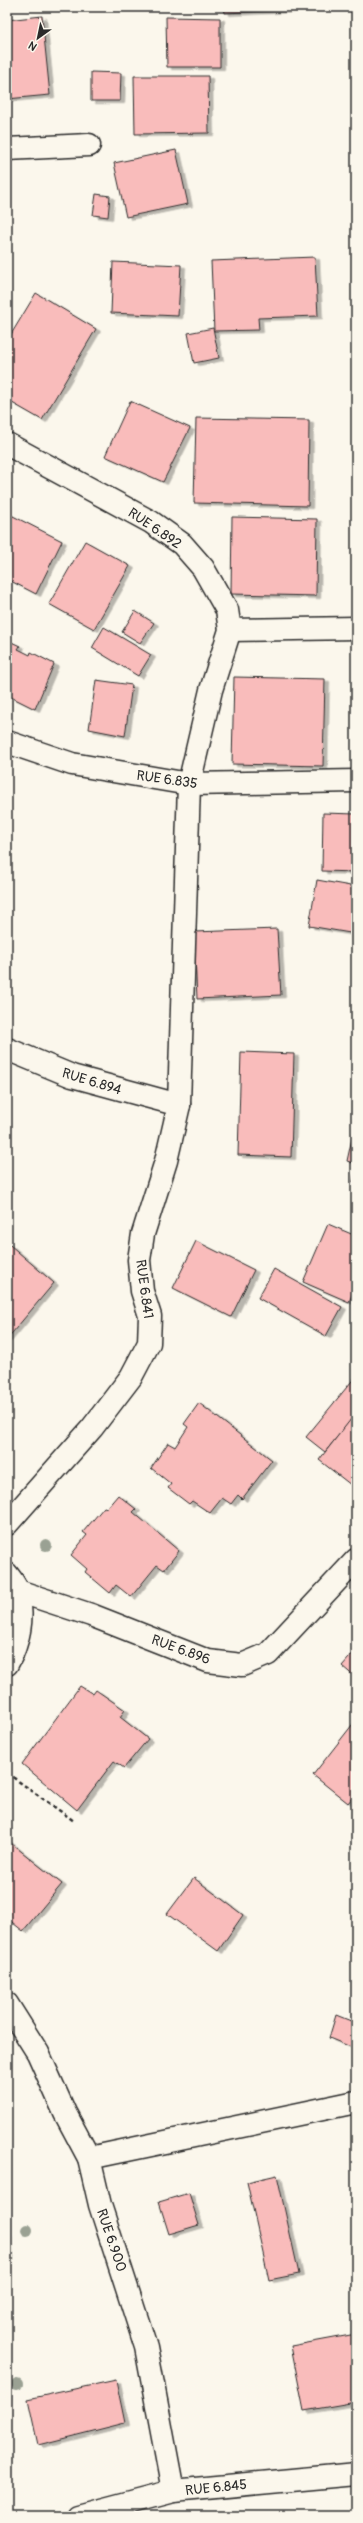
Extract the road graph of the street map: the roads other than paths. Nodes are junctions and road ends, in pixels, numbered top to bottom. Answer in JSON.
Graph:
{"nodes":[{"id":1,"x":89,"y":145,"type":"dead end"},
{"id":2,"x":7,"y":149,"type":"edge"},
{"id":3,"x":7,"y":444,"type":"edge"},
{"id":4,"x":356,"y":628,"type":"edge"},
{"id":5,"x":230,"y":630,"type":"junction"},
{"id":6,"x":7,"y":742,"type":"edge"},
{"id":7,"x":356,"y":781,"type":"edge"},
{"id":8,"x":189,"y":784,"type":"junction"},
{"id":9,"x":7,"y":1049,"type":"edge"},
{"id":10,"x":179,"y":1105,"type":"junction"},
{"id":11,"x":7,"y":1524,"type":"edge"},
{"id":12,"x":356,"y":1560,"type":"edge"},
{"id":13,"x":13,"y":1583,"type":"edge"},
{"id":14,"x":7,"y":1664,"type":"edge"},
{"id":15,"x":7,"y":2004,"type":"edge"},
{"id":16,"x":356,"y":2102,"type":"edge"},
{"id":17,"x":89,"y":2158,"type":"junction"},
{"id":18,"x":356,"y":2474,"type":"edge"},
{"id":19,"x":174,"y":2491,"type":"junction"},
{"id":20,"x":78,"y":2516,"type":"edge"}],
"edges":[{"from":1,"to":2,"type":"street"},
{"from":3,"to":5,"type":"street","name":"RUE 6.892"},
{"from":4,"to":5,"type":"street"},
{"from":5,"to":8,"type":"street","name":"RUE 6.892"},
{"from":6,"to":8,"type":"street","name":"RUE 6.835"},
{"from":7,"to":8,"type":"street","name":"RUE 6.835"},
{"from":8,"to":10,"type":"street","name":"RUE 6.841"},
{"from":9,"to":10,"type":"street","name":"RUE 6.894"},
{"from":10,"to":11,"type":"street","name":"RUE 6.841"},
{"from":12,"to":13,"type":"street","name":"RUE 6.896"},
{"from":13,"to":14,"type":"street"},
{"from":15,"to":17,"type":"street","name":"RUE 6.900"},
{"from":16,"to":17,"type":"street"},
{"from":17,"to":19,"type":"street","name":"RUE 6.900"},
{"from":18,"to":19,"type":"street","name":"RUE 6.845"},
{"from":19,"to":20,"type":"street","name":"RUE 6.845"}]}
